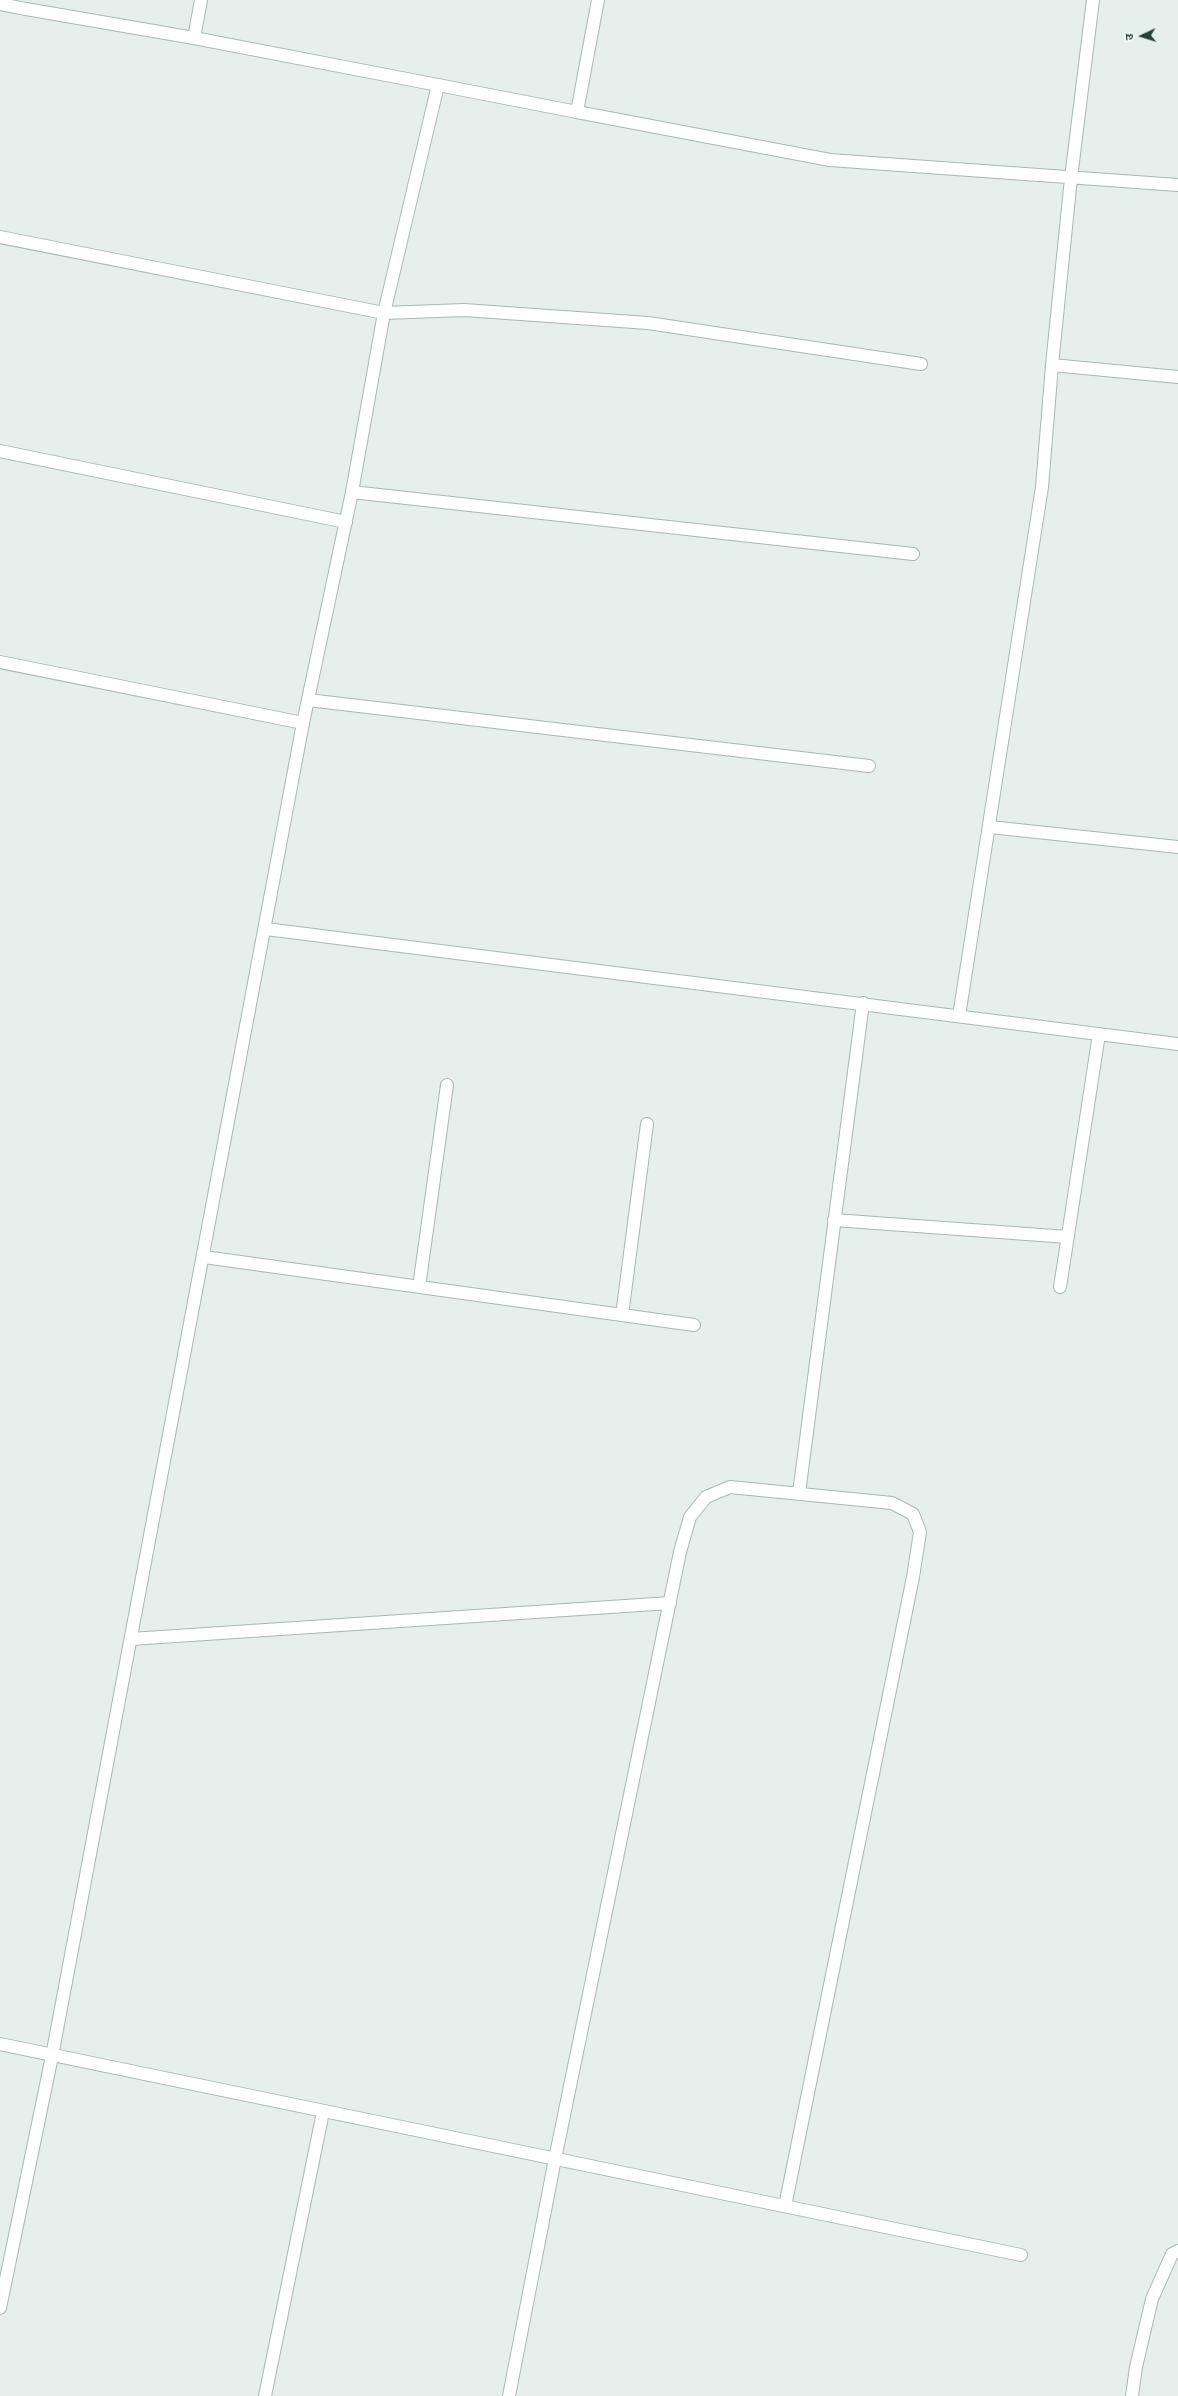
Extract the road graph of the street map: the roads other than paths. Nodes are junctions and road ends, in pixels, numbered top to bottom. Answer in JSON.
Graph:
{"nodes":[{"id":1,"x":201,"y":0,"type":"edge"},
{"id":2,"x":598,"y":0,"type":"edge"},
{"id":3,"x":1093,"y":0,"type":"edge"},
{"id":4,"x":0,"y":4,"type":"edge"},
{"id":5,"x":194,"y":38,"type":"junction"},
{"id":6,"x":438,"y":85,"type":"junction"},
{"id":7,"x":577,"y":112,"type":"junction"},
{"id":8,"x":1071,"y":178,"type":"junction"},
{"id":9,"x":1178,"y":185,"type":"edge"},
{"id":10,"x":0,"y":237,"type":"edge"},
{"id":11,"x":384,"y":313,"type":"junction"},
{"id":12,"x":921,"y":364,"type":"dead end"},
{"id":13,"x":1052,"y":365,"type":"junction"},
{"id":14,"x":1178,"y":377,"type":"edge"},
{"id":15,"x":0,"y":451,"type":"edge"},
{"id":16,"x":352,"y":492,"type":"junction"},
{"id":17,"x":346,"y":522,"type":"junction"},
{"id":18,"x":913,"y":554,"type":"dead end"},
{"id":19,"x":0,"y":662,"type":"edge"},
{"id":20,"x":308,"y":700,"type":"junction"},
{"id":21,"x":303,"y":723,"type":"junction"},
{"id":22,"x":869,"y":766,"type":"dead end"},
{"id":23,"x":990,"y":827,"type":"junction"},
{"id":24,"x":1178,"y":847,"type":"edge"},
{"id":25,"x":266,"y":928,"type":"junction"},
{"id":26,"x":863,"y":1003,"type":"junction"},
{"id":27,"x":959,"y":1016,"type":"junction"},
{"id":28,"x":1099,"y":1034,"type":"junction"},
{"id":29,"x":1178,"y":1044,"type":"edge"},
{"id":30,"x":447,"y":1085,"type":"dead end"},
{"id":31,"x":647,"y":1124,"type":"dead end"},
{"id":32,"x":834,"y":1220,"type":"junction"},
{"id":33,"x":1068,"y":1237,"type":"junction"},
{"id":34,"x":204,"y":1257,"type":"junction"},
{"id":35,"x":419,"y":1287,"type":"junction"},
{"id":36,"x":1060,"y":1287,"type":"dead end"},
{"id":37,"x":622,"y":1315,"type":"junction"},
{"id":38,"x":694,"y":1325,"type":"dead end"},
{"id":39,"x":799,"y":1493,"type":"junction"},
{"id":40,"x":670,"y":1603,"type":"junction"},
{"id":41,"x":131,"y":1639,"type":"junction"},
{"id":42,"x":0,"y":2044,"type":"edge"},
{"id":43,"x":52,"y":2056,"type":"junction"},
{"id":44,"x":323,"y":2112,"type":"junction"},
{"id":45,"x":555,"y":2159,"type":"junction"},
{"id":46,"x":785,"y":2206,"type":"junction"},
{"id":47,"x":1178,"y":2251,"type":"edge"},
{"id":48,"x":1021,"y":2255,"type":"dead end"},
{"id":49,"x":0,"y":2308,"type":"edge"},
{"id":50,"x":265,"y":2396,"type":"edge"},
{"id":51,"x":509,"y":2396,"type":"edge"},
{"id":52,"x":1132,"y":2396,"type":"edge"}],
"edges":[{"from":1,"to":5,"type":"street"},
{"from":2,"to":7,"type":"street"},
{"from":3,"to":8,"type":"street"},
{"from":4,"to":5,"type":"street"},
{"from":5,"to":6,"type":"street"},
{"from":6,"to":7,"type":"street"},
{"from":6,"to":11,"type":"street"},
{"from":7,"to":8,"type":"street"},
{"from":8,"to":9,"type":"street"},
{"from":8,"to":13,"type":"street"},
{"from":10,"to":11,"type":"street"},
{"from":11,"to":12,"type":"street"},
{"from":11,"to":16,"type":"street"},
{"from":13,"to":14,"type":"street"},
{"from":13,"to":23,"type":"street"},
{"from":15,"to":17,"type":"street"},
{"from":16,"to":17,"type":"street"},
{"from":16,"to":18,"type":"street"},
{"from":17,"to":20,"type":"street"},
{"from":19,"to":21,"type":"street"},
{"from":20,"to":21,"type":"street"},
{"from":20,"to":22,"type":"street"},
{"from":21,"to":25,"type":"street"},
{"from":23,"to":24,"type":"street"},
{"from":23,"to":27,"type":"street"},
{"from":25,"to":26,"type":"street"},
{"from":25,"to":34,"type":"street"},
{"from":26,"to":27,"type":"street"},
{"from":26,"to":32,"type":"street"},
{"from":27,"to":28,"type":"street"},
{"from":28,"to":29,"type":"street"},
{"from":28,"to":33,"type":"street"},
{"from":30,"to":35,"type":"street"},
{"from":31,"to":37,"type":"street"},
{"from":32,"to":33,"type":"street"},
{"from":32,"to":39,"type":"street"},
{"from":33,"to":36,"type":"street"},
{"from":34,"to":35,"type":"street"},
{"from":34,"to":41,"type":"street"},
{"from":35,"to":37,"type":"street"},
{"from":37,"to":38,"type":"street"},
{"from":39,"to":40,"type":"street"},
{"from":39,"to":46,"type":"street"},
{"from":40,"to":41,"type":"street"},
{"from":40,"to":45,"type":"street"},
{"from":41,"to":43,"type":"street"},
{"from":42,"to":43,"type":"street"},
{"from":43,"to":44,"type":"street"},
{"from":43,"to":49,"type":"street"},
{"from":44,"to":45,"type":"street"},
{"from":44,"to":50,"type":"street"},
{"from":45,"to":46,"type":"street"},
{"from":45,"to":51,"type":"street"},
{"from":46,"to":48,"type":"street"},
{"from":47,"to":52,"type":"street"}]}
